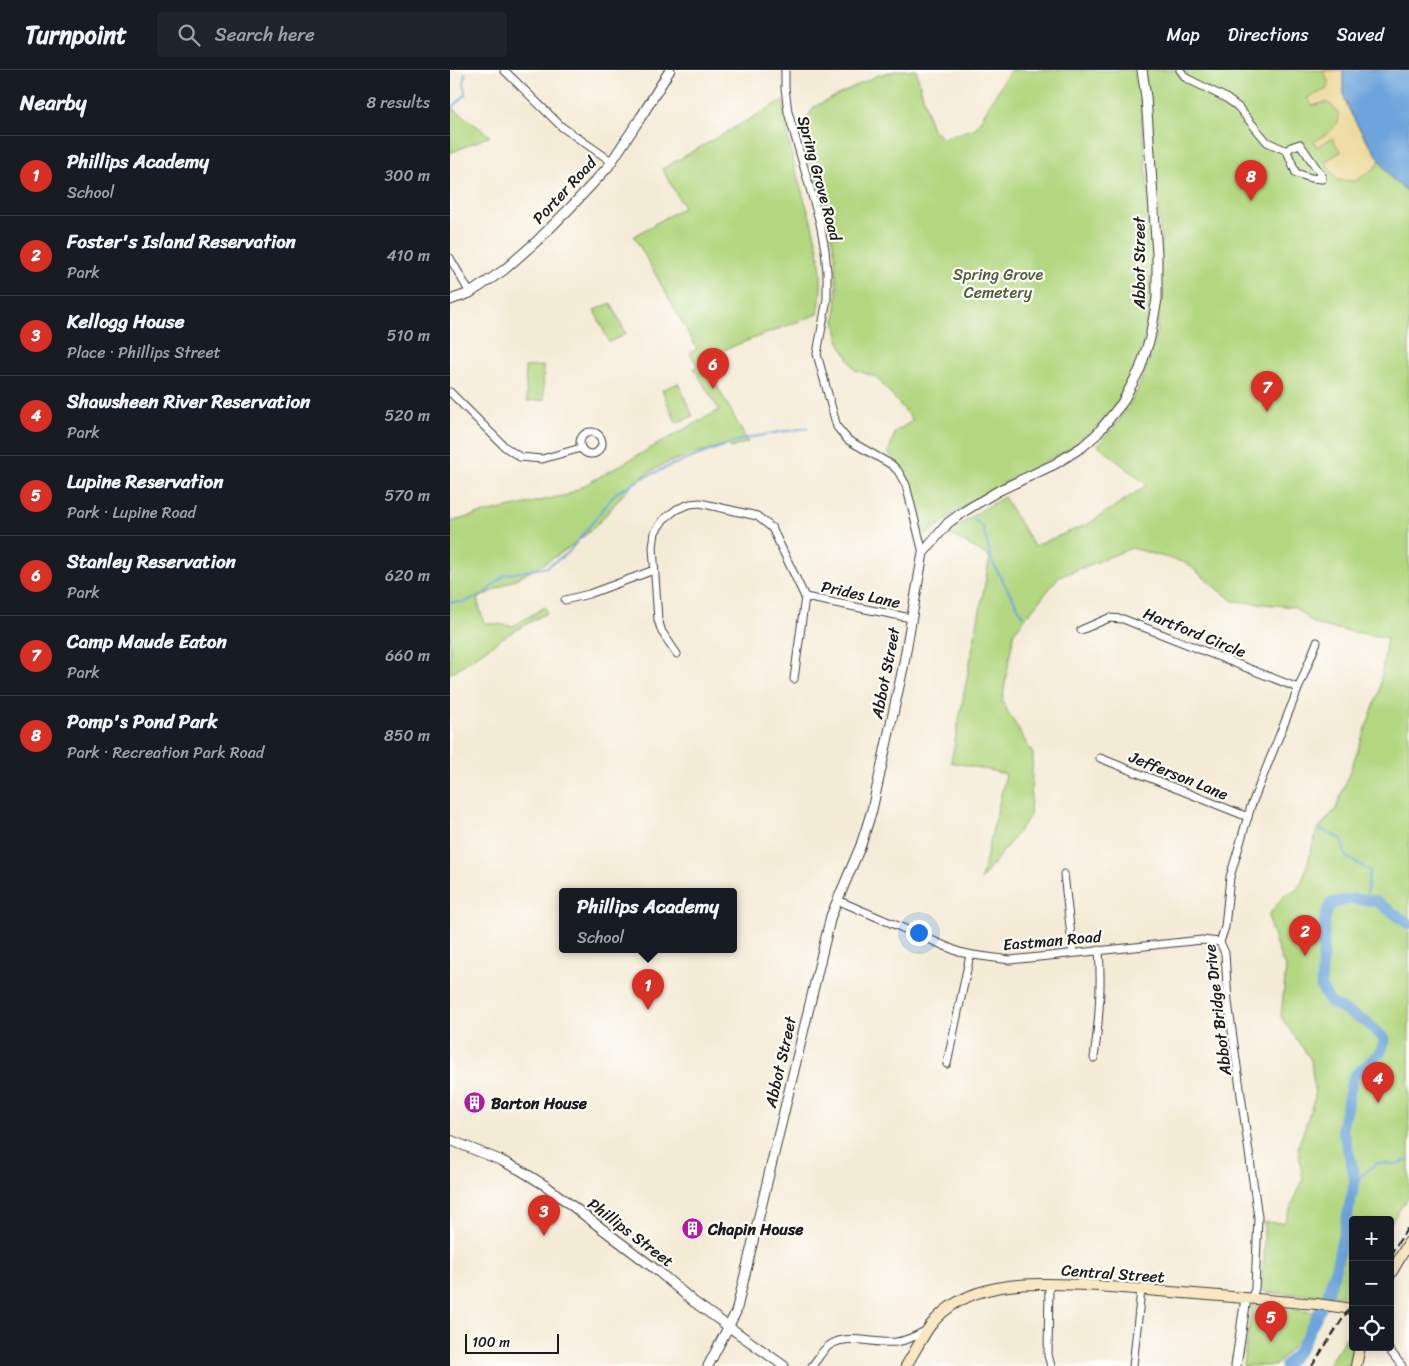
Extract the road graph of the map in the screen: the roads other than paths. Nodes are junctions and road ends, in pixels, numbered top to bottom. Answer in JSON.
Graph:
{"nodes":[{"id":1,"x":504,"y":70,"type":"edge"},
{"id":2,"x":670,"y":70,"type":"edge"},
{"id":3,"x":785,"y":70,"type":"edge"},
{"id":4,"x":1142,"y":70,"type":"edge"},
{"id":5,"x":1180,"y":70,"type":"edge"},
{"id":6,"x":1286,"y":151,"type":"junction"},
{"id":7,"x":611,"y":161,"type":"junction"},
{"id":8,"x":450,"y":258,"type":"edge"},
{"id":9,"x":470,"y":294,"type":"junction"},
{"id":10,"x":450,"y":300,"type":"edge"},
{"id":11,"x":450,"y":392,"type":"edge"},
{"id":12,"x":581,"y":448,"type":"dead end"},
{"id":13,"x":922,"y":553,"type":"junction"},
{"id":14,"x":654,"y":570,"type":"junction"},
{"id":15,"x":805,"y":597,"type":"junction"},
{"id":16,"x":565,"y":600,"type":"dead end"},
{"id":17,"x":911,"y":618,"type":"junction"},
{"id":18,"x":1081,"y":630,"type":"dead end"},
{"id":19,"x":1317,"y":642,"type":"dead end"},
{"id":20,"x":677,"y":654,"type":"dead end"},
{"id":21,"x":794,"y":679,"type":"dead end"},
{"id":22,"x":1298,"y":688,"type":"junction"},
{"id":23,"x":1100,"y":758,"type":"dead end"},
{"id":24,"x":1248,"y":817,"type":"junction"},
{"id":25,"x":1064,"y":874,"type":"dead end"},
{"id":26,"x":837,"y":900,"type":"junction"},
{"id":27,"x":1220,"y":942,"type":"junction"},
{"id":28,"x":1099,"y":950,"type":"junction"},
{"id":29,"x":1073,"y":953,"type":"junction"},
{"id":30,"x":970,"y":955,"type":"junction"},
{"id":31,"x":1094,"y":1058,"type":"dead end"},
{"id":32,"x":947,"y":1064,"type":"dead end"},
{"id":33,"x":450,"y":1140,"type":"edge"},
{"id":34,"x":1409,"y":1242,"type":"edge"},
{"id":35,"x":1394,"y":1268,"type":"edge"},
{"id":36,"x":1049,"y":1284,"type":"junction"},
{"id":37,"x":1141,"y":1290,"type":"junction"},
{"id":38,"x":1248,"y":1299,"type":"junction"},
{"id":39,"x":1349,"y":1308,"type":"edge"},
{"id":40,"x":730,"y":1326,"type":"junction"},
{"id":41,"x":928,"y":1330,"type":"junction"},
{"id":42,"x":1359,"y":1351,"type":"edge"},
{"id":43,"x":1390,"y":1351,"type":"edge"},
{"id":44,"x":708,"y":1366,"type":"edge"},
{"id":45,"x":784,"y":1366,"type":"edge"},
{"id":46,"x":812,"y":1366,"type":"edge"},
{"id":47,"x":906,"y":1366,"type":"edge"},
{"id":48,"x":1051,"y":1366,"type":"edge"},
{"id":49,"x":1133,"y":1366,"type":"edge"},
{"id":50,"x":1236,"y":1366,"type":"edge"},
{"id":51,"x":1356,"y":1366,"type":"edge"},
{"id":52,"x":1402,"y":1366,"type":"edge"}],
"edges":[{"from":1,"to":7,"type":"street"},
{"from":2,"to":7,"type":"street","name":"Porter Road"},
{"from":3,"to":13,"type":"street","name":"Spring Grove Road"},
{"from":4,"to":13,"type":"street","name":"Abbot Street"},
{"from":5,"to":6,"type":"street"},
{"from":6,"to":6,"type":"street"},
{"from":7,"to":9,"type":"street","name":"Porter Road"},
{"from":8,"to":9,"type":"street"},
{"from":9,"to":10,"type":"street","name":"Porter Road"},
{"from":11,"to":12,"type":"street"},
{"from":13,"to":17,"type":"street","name":"Abbot Street"},
{"from":14,"to":15,"type":"street"},
{"from":14,"to":16,"type":"street"},
{"from":14,"to":20,"type":"street"},
{"from":15,"to":17,"type":"street","name":"Prides Lane"},
{"from":15,"to":21,"type":"street"},
{"from":17,"to":26,"type":"street","name":"Abbot Street"},
{"from":18,"to":22,"type":"street","name":"Hartford Circle"},
{"from":19,"to":22,"type":"street","name":"Abbot Bridge Drive"},
{"from":22,"to":24,"type":"street","name":"Abbot Bridge Drive"},
{"from":23,"to":24,"type":"street","name":"Jefferson Lane"},
{"from":24,"to":27,"type":"street","name":"Abbot Bridge Drive"},
{"from":25,"to":29,"type":"street"},
{"from":26,"to":30,"type":"street","name":"Eastman Road"},
{"from":26,"to":40,"type":"street","name":"Abbot Street"},
{"from":27,"to":28,"type":"street","name":"Eastman Road"},
{"from":27,"to":38,"type":"street","name":"Abbot Bridge Drive"},
{"from":28,"to":29,"type":"street","name":"Eastman Road"},
{"from":28,"to":31,"type":"street"},
{"from":29,"to":30,"type":"street","name":"Eastman Road"},
{"from":30,"to":32,"type":"street"},
{"from":33,"to":40,"type":"street","name":"Phillips Street"},
{"from":34,"to":35,"type":"main road"},
{"from":36,"to":37,"type":"main road","name":"Central Street"},
{"from":36,"to":41,"type":"main road","name":"Central Street"},
{"from":36,"to":48,"type":"street"},
{"from":37,"to":38,"type":"main road","name":"Central Street"},
{"from":37,"to":49,"type":"street"},
{"from":38,"to":39,"type":"main road","name":"Central Street"},
{"from":38,"to":50,"type":"street"},
{"from":40,"to":44,"type":"street","name":"Abbot Street"},
{"from":40,"to":45,"type":"street","name":"Phillips Street"},
{"from":41,"to":46,"type":"street"},
{"from":41,"to":47,"type":"main road","name":"Central Street"},
{"from":42,"to":51,"type":"main road"},
{"from":43,"to":52,"type":"street"}]}
